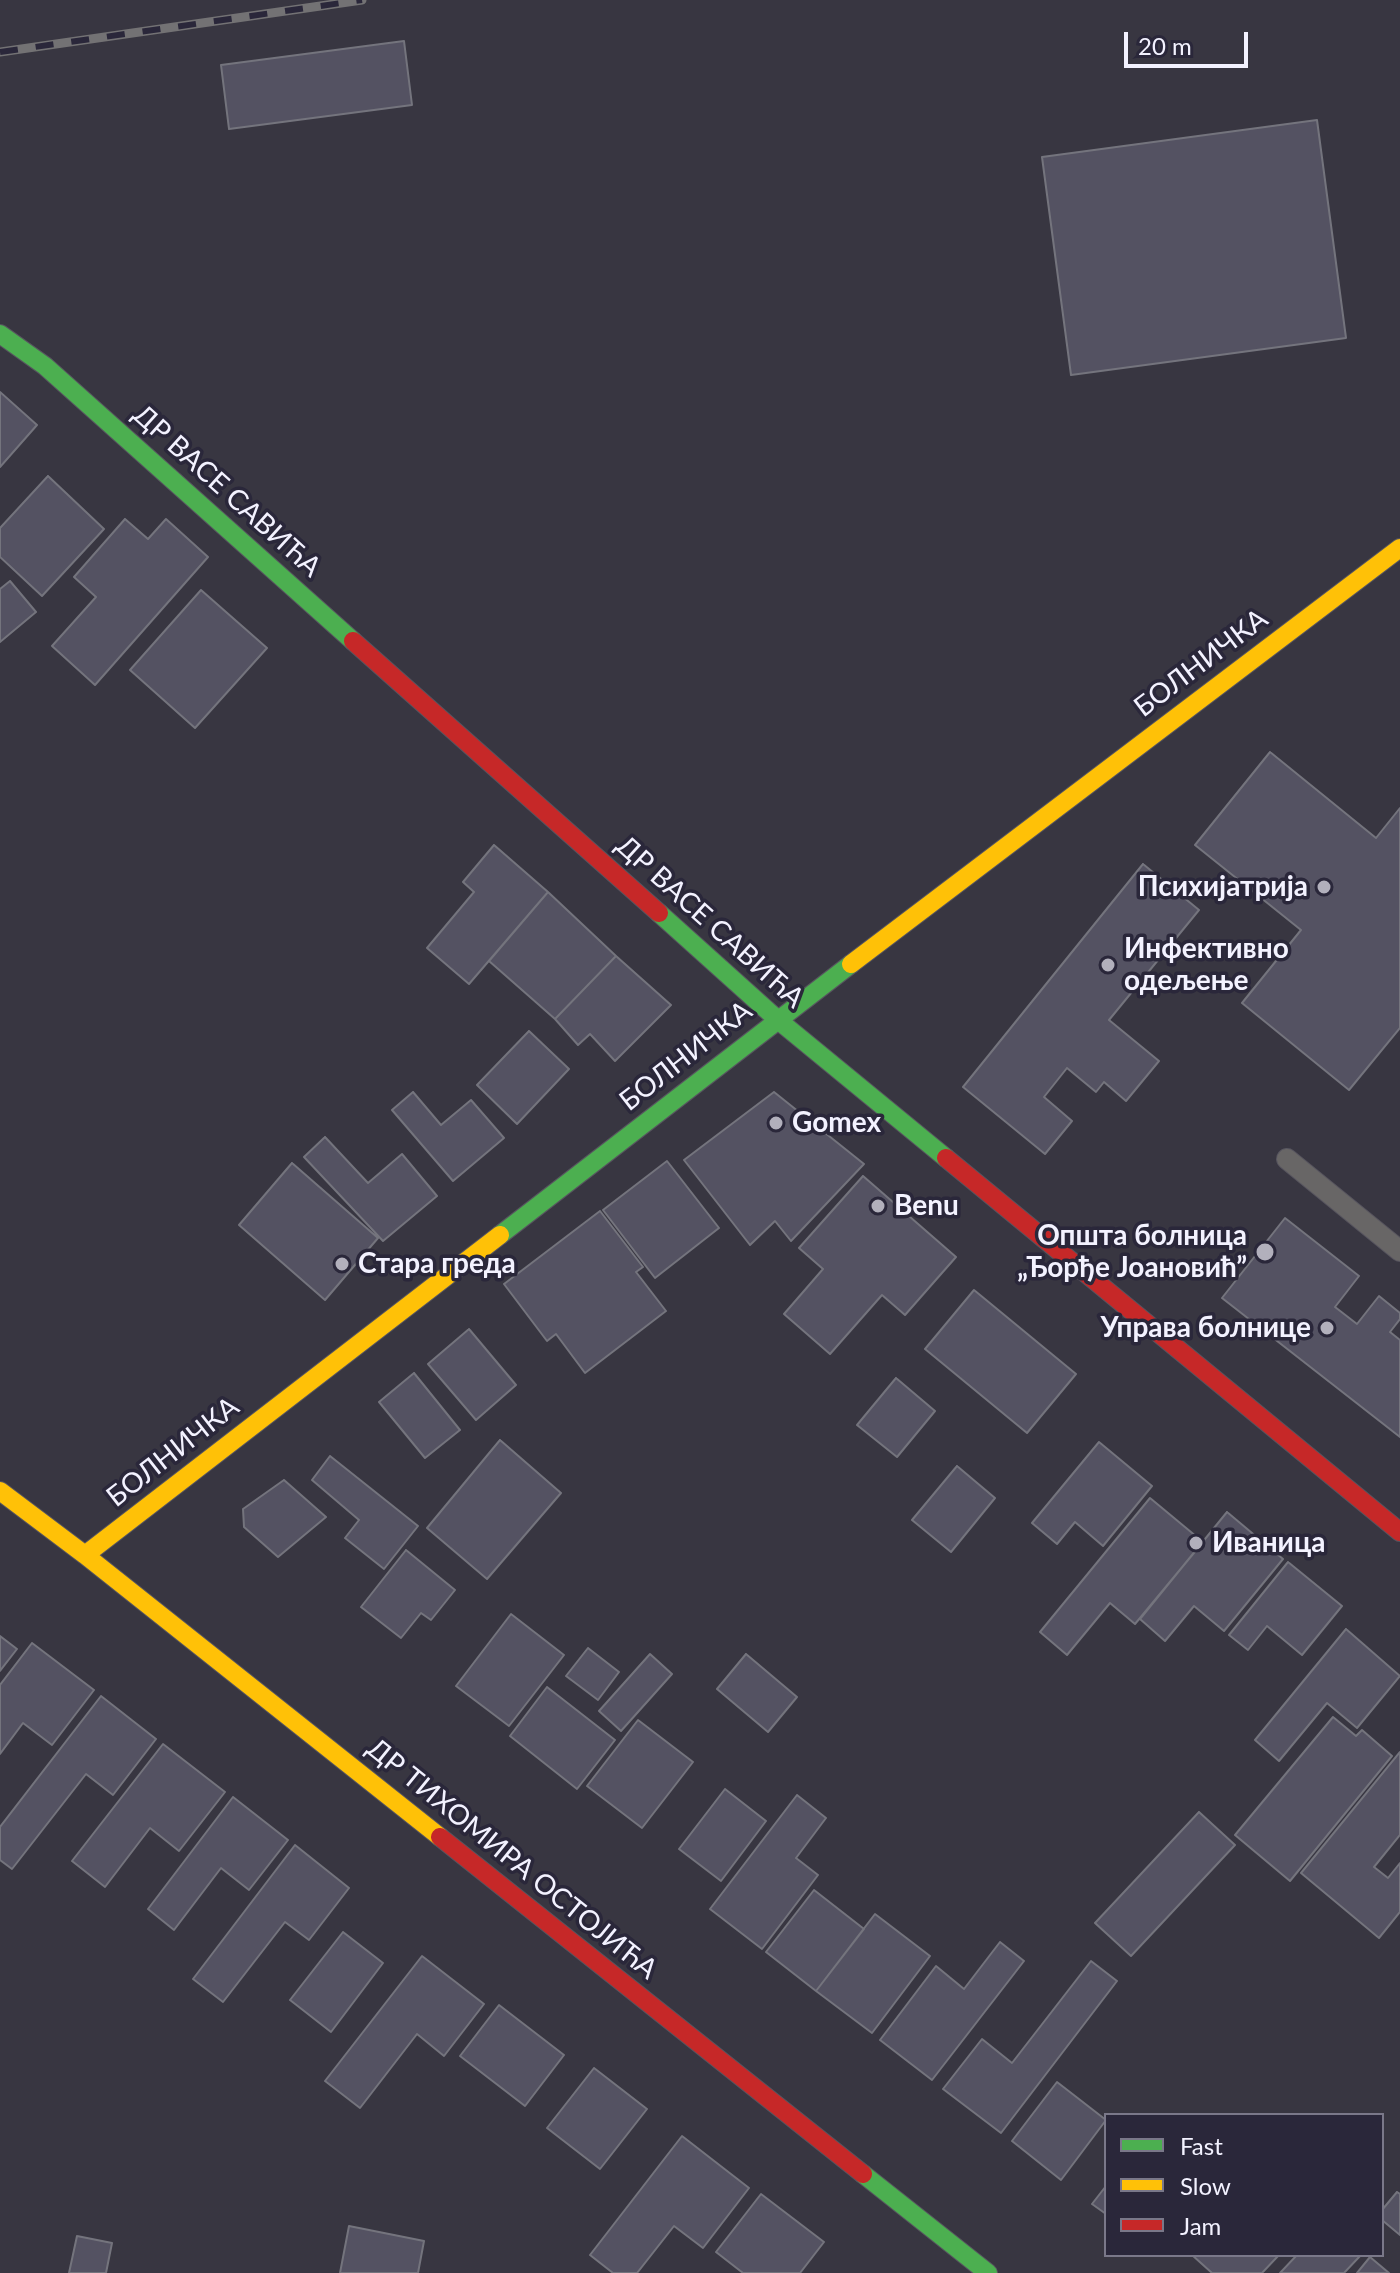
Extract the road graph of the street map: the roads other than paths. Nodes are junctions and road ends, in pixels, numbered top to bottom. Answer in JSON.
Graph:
{"nodes":[{"id":1,"x":0,"y":334,"type":"edge"},
{"id":2,"x":1400,"y":548,"type":"edge"},
{"id":3,"x":778,"y":1020,"type":"junction"},
{"id":4,"x":1287,"y":1159,"type":"dead end"},
{"id":5,"x":1400,"y":1251,"type":"edge"},
{"id":6,"x":0,"y":1491,"type":"edge"},
{"id":7,"x":1400,"y":1499,"type":"edge"},
{"id":8,"x":1392,"y":1526,"type":"edge"},
{"id":9,"x":85,"y":1555,"type":"junction"},
{"id":10,"x":988,"y":2273,"type":"edge"}],
"edges":[{"from":1,"to":3,"type":"street","name":"ДР ВАСЕ САВИЋА"},
{"from":2,"to":3,"type":"street","name":"БОЛНИЧКА"},
{"from":3,"to":8,"type":"street","name":"ДР ВАСЕ САВИЋА"},
{"from":3,"to":9,"type":"street","name":"БОЛНИЧКА"},
{"from":4,"to":5,"type":"lane"},
{"from":6,"to":9,"type":"street","name":"ДР ТИХОМИРА ОСТОЈИЋА"},
{"from":7,"to":8,"type":"lane"},
{"from":9,"to":10,"type":"street","name":"ДР ТИХОМИРА ОСТОЈИЋА"}]}
